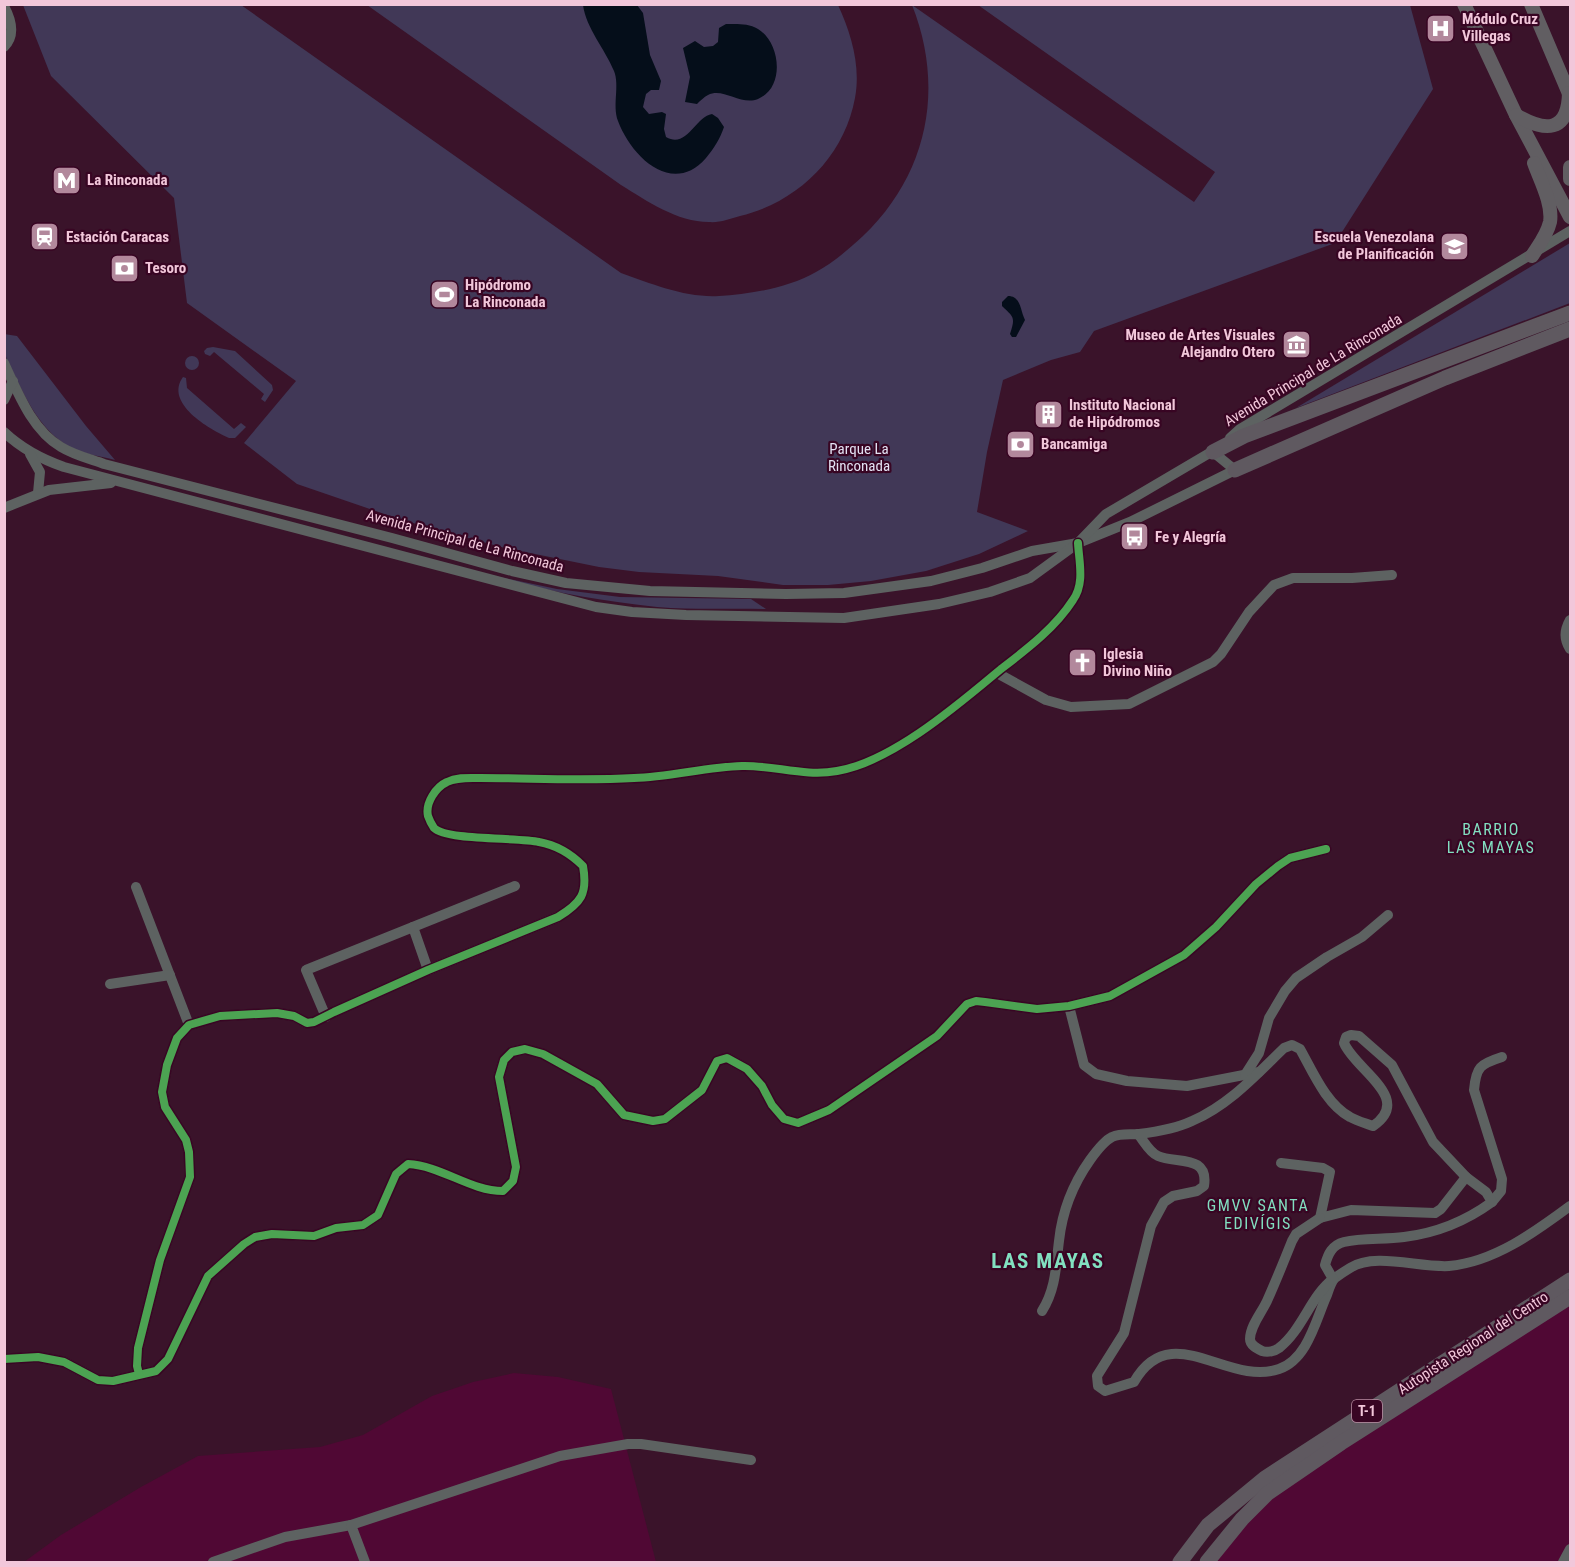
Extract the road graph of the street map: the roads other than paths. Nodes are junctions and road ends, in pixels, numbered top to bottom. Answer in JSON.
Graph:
{"nodes":[{"id":1,"x":1464,"y":4,"type":"edge"},
{"id":2,"x":1531,"y":4,"type":"edge"},
{"id":3,"x":4,"y":6,"type":"edge"},
{"id":4,"x":4,"y":47,"type":"edge"},
{"id":5,"x":1570,"y":95,"type":"edge"},
{"id":6,"x":1516,"y":116,"type":"junction"},
{"id":7,"x":1531,"y":143,"type":"junction"},
{"id":8,"x":1570,"y":167,"type":"edge"},
{"id":9,"x":1570,"y":179,"type":"edge"},
{"id":10,"x":1570,"y":217,"type":"edge"},
{"id":11,"x":1570,"y":231,"type":"edge"},
{"id":12,"x":1532,"y":255,"type":"junction"},
{"id":13,"x":1570,"y":313,"type":"edge"},
{"id":14,"x":1570,"y":329,"type":"edge"},
{"id":15,"x":4,"y":363,"type":"edge"},
{"id":16,"x":13,"y":381,"type":"junction"},
{"id":17,"x":4,"y":400,"type":"edge"},
{"id":18,"x":4,"y":432,"type":"edge"},
{"id":19,"x":28,"y":451,"type":"junction"},
{"id":20,"x":1214,"y":452,"type":"junction"},
{"id":21,"x":1235,"y":470,"type":"junction"},
{"id":22,"x":120,"y":482,"type":"junction"},
{"id":23,"x":38,"y":493,"type":"junction"},
{"id":24,"x":4,"y":508,"type":"edge"},
{"id":25,"x":1078,"y":543,"type":"junction"},
{"id":26,"x":1392,"y":575,"type":"dead end"},
{"id":27,"x":1570,"y":620,"type":"edge"},
{"id":28,"x":1570,"y":648,"type":"edge"},
{"id":29,"x":997,"y":673,"type":"junction"},
{"id":30,"x":1326,"y":849,"type":"dead end"},
{"id":31,"x":515,"y":886,"type":"dead end"},
{"id":32,"x":136,"y":887,"type":"dead end"},
{"id":33,"x":1388,"y":915,"type":"dead end"},
{"id":34,"x":413,"y":927,"type":"junction"},
{"id":35,"x":428,"y":970,"type":"junction"},
{"id":36,"x":170,"y":975,"type":"junction"},
{"id":37,"x":110,"y":984,"type":"dead end"},
{"id":38,"x":1069,"y":1006,"type":"junction"},
{"id":39,"x":326,"y":1017,"type":"junction"},
{"id":40,"x":189,"y":1025,"type":"junction"},
{"id":41,"x":1502,"y":1057,"type":"dead end"},
{"id":42,"x":1259,"y":1072,"type":"junction"},
{"id":43,"x":1245,"y":1075,"type":"junction"},
{"id":44,"x":1138,"y":1134,"type":"junction"},
{"id":45,"x":1281,"y":1163,"type":"dead end"},
{"id":46,"x":1466,"y":1177,"type":"junction"},
{"id":47,"x":1492,"y":1202,"type":"junction"},
{"id":48,"x":1570,"y":1206,"type":"edge"},
{"id":49,"x":1320,"y":1218,"type":"junction"},
{"id":50,"x":1333,"y":1280,"type":"junction"},
{"id":51,"x":1570,"y":1280,"type":"edge"},
{"id":52,"x":1570,"y":1297,"type":"edge"},
{"id":53,"x":1042,"y":1311,"type":"dead end"},
{"id":54,"x":4,"y":1359,"type":"edge"},
{"id":55,"x":139,"y":1374,"type":"junction"},
{"id":56,"x":751,"y":1460,"type":"dead end"},
{"id":57,"x":351,"y":1525,"type":"junction"},
{"id":58,"x":1570,"y":1549,"type":"edge"},
{"id":59,"x":213,"y":1563,"type":"edge"},
{"id":60,"x":365,"y":1563,"type":"edge"},
{"id":61,"x":1180,"y":1563,"type":"edge"},
{"id":62,"x":1207,"y":1563,"type":"edge"},
{"id":63,"x":1563,"y":1563,"type":"edge"}],
"edges":[{"from":1,"to":6,"type":"main road"},
{"from":2,"to":5,"type":"main road"},
{"from":3,"to":4,"type":"street"},
{"from":5,"to":6,"type":"main road"},
{"from":6,"to":7,"type":"main road"},
{"from":7,"to":10,"type":"main road"},
{"from":7,"to":12,"type":"main road"},
{"from":8,"to":9,"type":"main road"},
{"from":11,"to":12,"type":"street","name":"Avenida Principal de La Rinconada"},
{"from":12,"to":20,"type":"street","name":"Avenida Principal de La Rinconada"},
{"from":13,"to":20,"type":"highway"},
{"from":14,"to":21,"type":"highway"},
{"from":15,"to":16,"type":"street","name":"Avenida Principal de La Rinconada"},
{"from":16,"to":17,"type":"street"},
{"from":16,"to":25,"type":"street","name":"Avenida Principal de La Rinconada"},
{"from":18,"to":19,"type":"street","name":"Avenida Principal de La Rinconada"},
{"from":19,"to":22,"type":"street","name":"Avenida Principal de La Rinconada"},
{"from":19,"to":23,"type":"street"},
{"from":20,"to":21,"type":"street"},
{"from":20,"to":25,"type":"street","name":"Avenida Principal de La Rinconada"},
{"from":21,"to":25,"type":"street","name":"Avenida Principal de La Rinconada"},
{"from":22,"to":23,"type":"street"},
{"from":22,"to":25,"type":"street","name":"Avenida Principal de La Rinconada"},
{"from":23,"to":24,"type":"street"},
{"from":25,"to":29,"type":"street"},
{"from":26,"to":29,"type":"street"},
{"from":27,"to":28,"type":"street"},
{"from":29,"to":35,"type":"street"},
{"from":30,"to":38,"type":"street"},
{"from":31,"to":34,"type":"street"},
{"from":32,"to":36,"type":"street"},
{"from":33,"to":43,"type":"street"},
{"from":34,"to":35,"type":"street"},
{"from":34,"to":39,"type":"street"},
{"from":35,"to":39,"type":"street"},
{"from":36,"to":37,"type":"street"},
{"from":36,"to":40,"type":"street"},
{"from":38,"to":43,"type":"street"},
{"from":38,"to":55,"type":"street"},
{"from":39,"to":40,"type":"street"},
{"from":40,"to":55,"type":"street"},
{"from":41,"to":47,"type":"street"},
{"from":42,"to":43,"type":"street"},
{"from":42,"to":44,"type":"street"},
{"from":42,"to":46,"type":"street"},
{"from":44,"to":50,"type":"street"},
{"from":44,"to":53,"type":"street"},
{"from":45,"to":49,"type":"street"},
{"from":46,"to":47,"type":"street"},
{"from":46,"to":49,"type":"street"},
{"from":47,"to":50,"type":"street"},
{"from":48,"to":50,"type":"street"},
{"from":49,"to":50,"type":"street"},
{"from":51,"to":61,"type":"highway","name":"Autopista Regional del Centro","number":"T-1"},
{"from":52,"to":62,"type":"highway","name":"Autopista Regional del Centro","number":"T-1"},
{"from":54,"to":55,"type":"street"},
{"from":56,"to":57,"type":"street"},
{"from":57,"to":59,"type":"street"},
{"from":57,"to":60,"type":"street"},
{"from":58,"to":63,"type":"street"}]}
